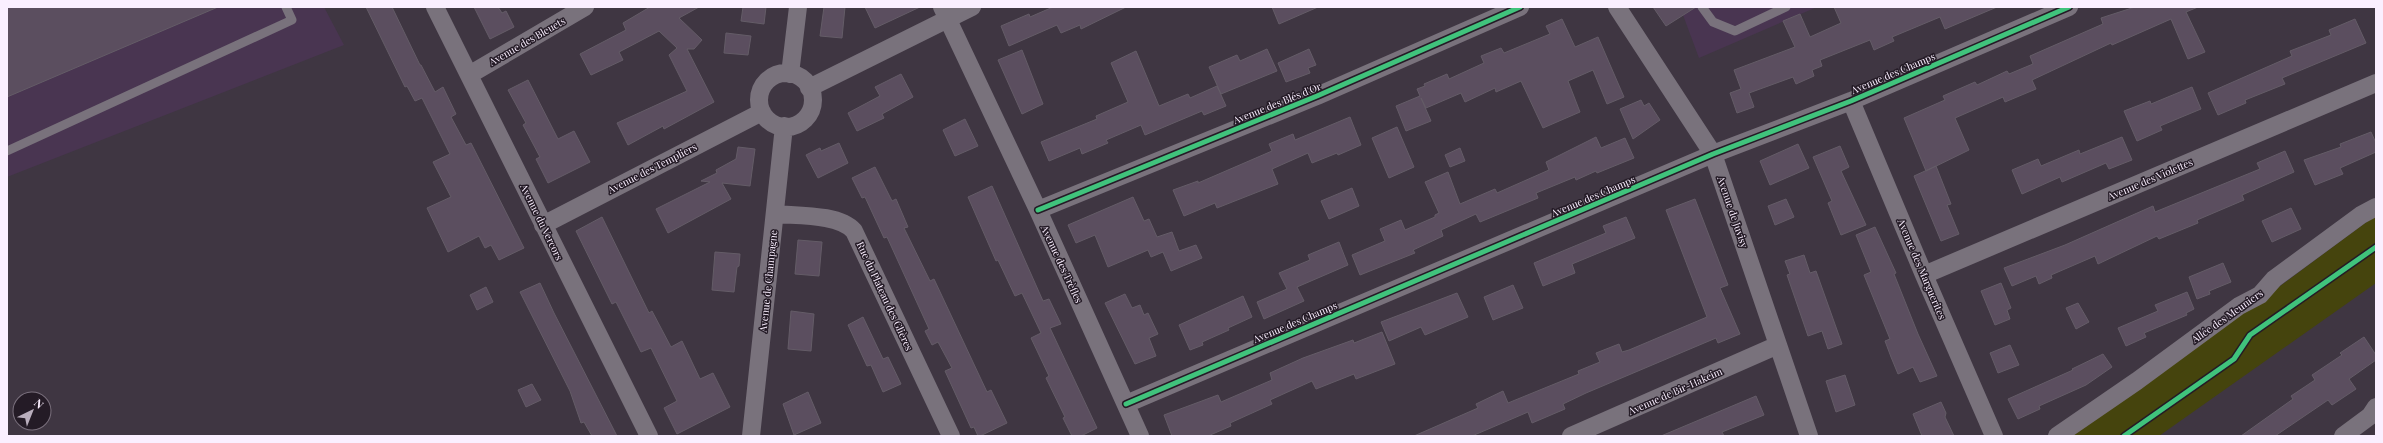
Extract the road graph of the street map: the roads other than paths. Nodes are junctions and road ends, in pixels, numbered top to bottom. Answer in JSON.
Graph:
{"nodes":[{"id":1,"x":286,"y":7,"type":"edge"},
{"id":2,"x":435,"y":7,"type":"edge"},
{"id":3,"x":585,"y":7,"type":"edge"},
{"id":4,"x":798,"y":7,"type":"edge"},
{"id":5,"x":972,"y":7,"type":"edge"},
{"id":6,"x":1520,"y":7,"type":"edge"},
{"id":7,"x":1617,"y":7,"type":"edge"},
{"id":8,"x":1702,"y":7,"type":"edge"},
{"id":9,"x":1786,"y":7,"type":"edge"},
{"id":10,"x":2069,"y":7,"type":"edge"},
{"id":11,"x":944,"y":13,"type":"edge"},
{"id":12,"x":790,"y":74,"type":"junction"},
{"id":13,"x":469,"y":75,"type":"junction"},
{"id":14,"x":2376,"y":83,"type":"edge"},
{"id":15,"x":810,"y":88,"type":"junction"},
{"id":16,"x":1851,"y":101,"type":"junction"},
{"id":17,"x":762,"y":112,"type":"junction"},
{"id":18,"x":784,"y":126,"type":"junction"},
{"id":19,"x":7,"y":151,"type":"edge"},
{"id":20,"x":1713,"y":154,"type":"junction"},
{"id":21,"x":2376,"y":207,"type":"edge"},
{"id":22,"x":1038,"y":210,"type":"junction"},
{"id":23,"x":776,"y":214,"type":"junction"},
{"id":24,"x":543,"y":225,"type":"junction"},
{"id":25,"x":1924,"y":275,"type":"junction"},
{"id":26,"x":1778,"y":345,"type":"junction"},
{"id":27,"x":1126,"y":404,"type":"junction"},
{"id":28,"x":2376,"y":407,"type":"edge"},
{"id":29,"x":649,"y":436,"type":"edge"},
{"id":30,"x":751,"y":436,"type":"edge"},
{"id":31,"x":951,"y":436,"type":"edge"},
{"id":32,"x":1140,"y":436,"type":"edge"},
{"id":33,"x":1571,"y":436,"type":"edge"},
{"id":34,"x":1809,"y":436,"type":"edge"},
{"id":35,"x":1994,"y":436,"type":"edge"},
{"id":36,"x":2057,"y":436,"type":"edge"},
{"id":37,"x":2343,"y":436,"type":"edge"}],
"edges":[{"from":1,"to":19,"type":"lane"},
{"from":2,"to":13,"type":"street","name":"Avenue du Vercors"},
{"from":3,"to":13,"type":"street","name":"Avenue des Bleuets"},
{"from":4,"to":12,"type":"street"},
{"from":5,"to":11,"type":"street"},
{"from":6,"to":22,"type":"street","name":"Avenue des Blés d'Or"},
{"from":7,"to":20,"type":"street","name":"Avenue de Juvisy"},
{"from":8,"to":9,"type":"lane"},
{"from":10,"to":16,"type":"street","name":"Avenue des Champs"},
{"from":11,"to":15,"type":"street"},
{"from":11,"to":22,"type":"street","name":"Avenue des Trèfles"},
{"from":12,"to":15,"type":"street"},
{"from":12,"to":17,"type":"street"},
{"from":13,"to":24,"type":"street","name":"Avenue du Vercors"},
{"from":14,"to":25,"type":"street","name":"Avenue des Violettes"},
{"from":15,"to":18,"type":"street"},
{"from":16,"to":20,"type":"street","name":"Avenue des Champs"},
{"from":16,"to":25,"type":"street","name":"Avenue des Marguerites"},
{"from":17,"to":18,"type":"street"},
{"from":17,"to":24,"type":"street","name":"Avenue des Templiers"},
{"from":18,"to":23,"type":"street","name":"Avenue de Champagne"},
{"from":20,"to":26,"type":"street","name":"Avenue de Juvisy"},
{"from":20,"to":27,"type":"street","name":"Avenue des Champs"},
{"from":21,"to":36,"type":"street","name":"Allée des Meuniers"},
{"from":22,"to":27,"type":"street","name":"Avenue des Trèfles"},
{"from":23,"to":30,"type":"street","name":"Avenue de Champagne"},
{"from":23,"to":31,"type":"street","name":"Rue du Plateau des Glières"},
{"from":24,"to":29,"type":"street","name":"Avenue du Vercors"},
{"from":25,"to":35,"type":"street","name":"Avenue des Marguerites"},
{"from":26,"to":33,"type":"street","name":"Avenue de Bir-Hakeim"},
{"from":26,"to":34,"type":"street","name":"Avenue de Juvisy"},
{"from":27,"to":32,"type":"street","name":"Avenue des Trèfles"},
{"from":28,"to":37,"type":"street"}]}
